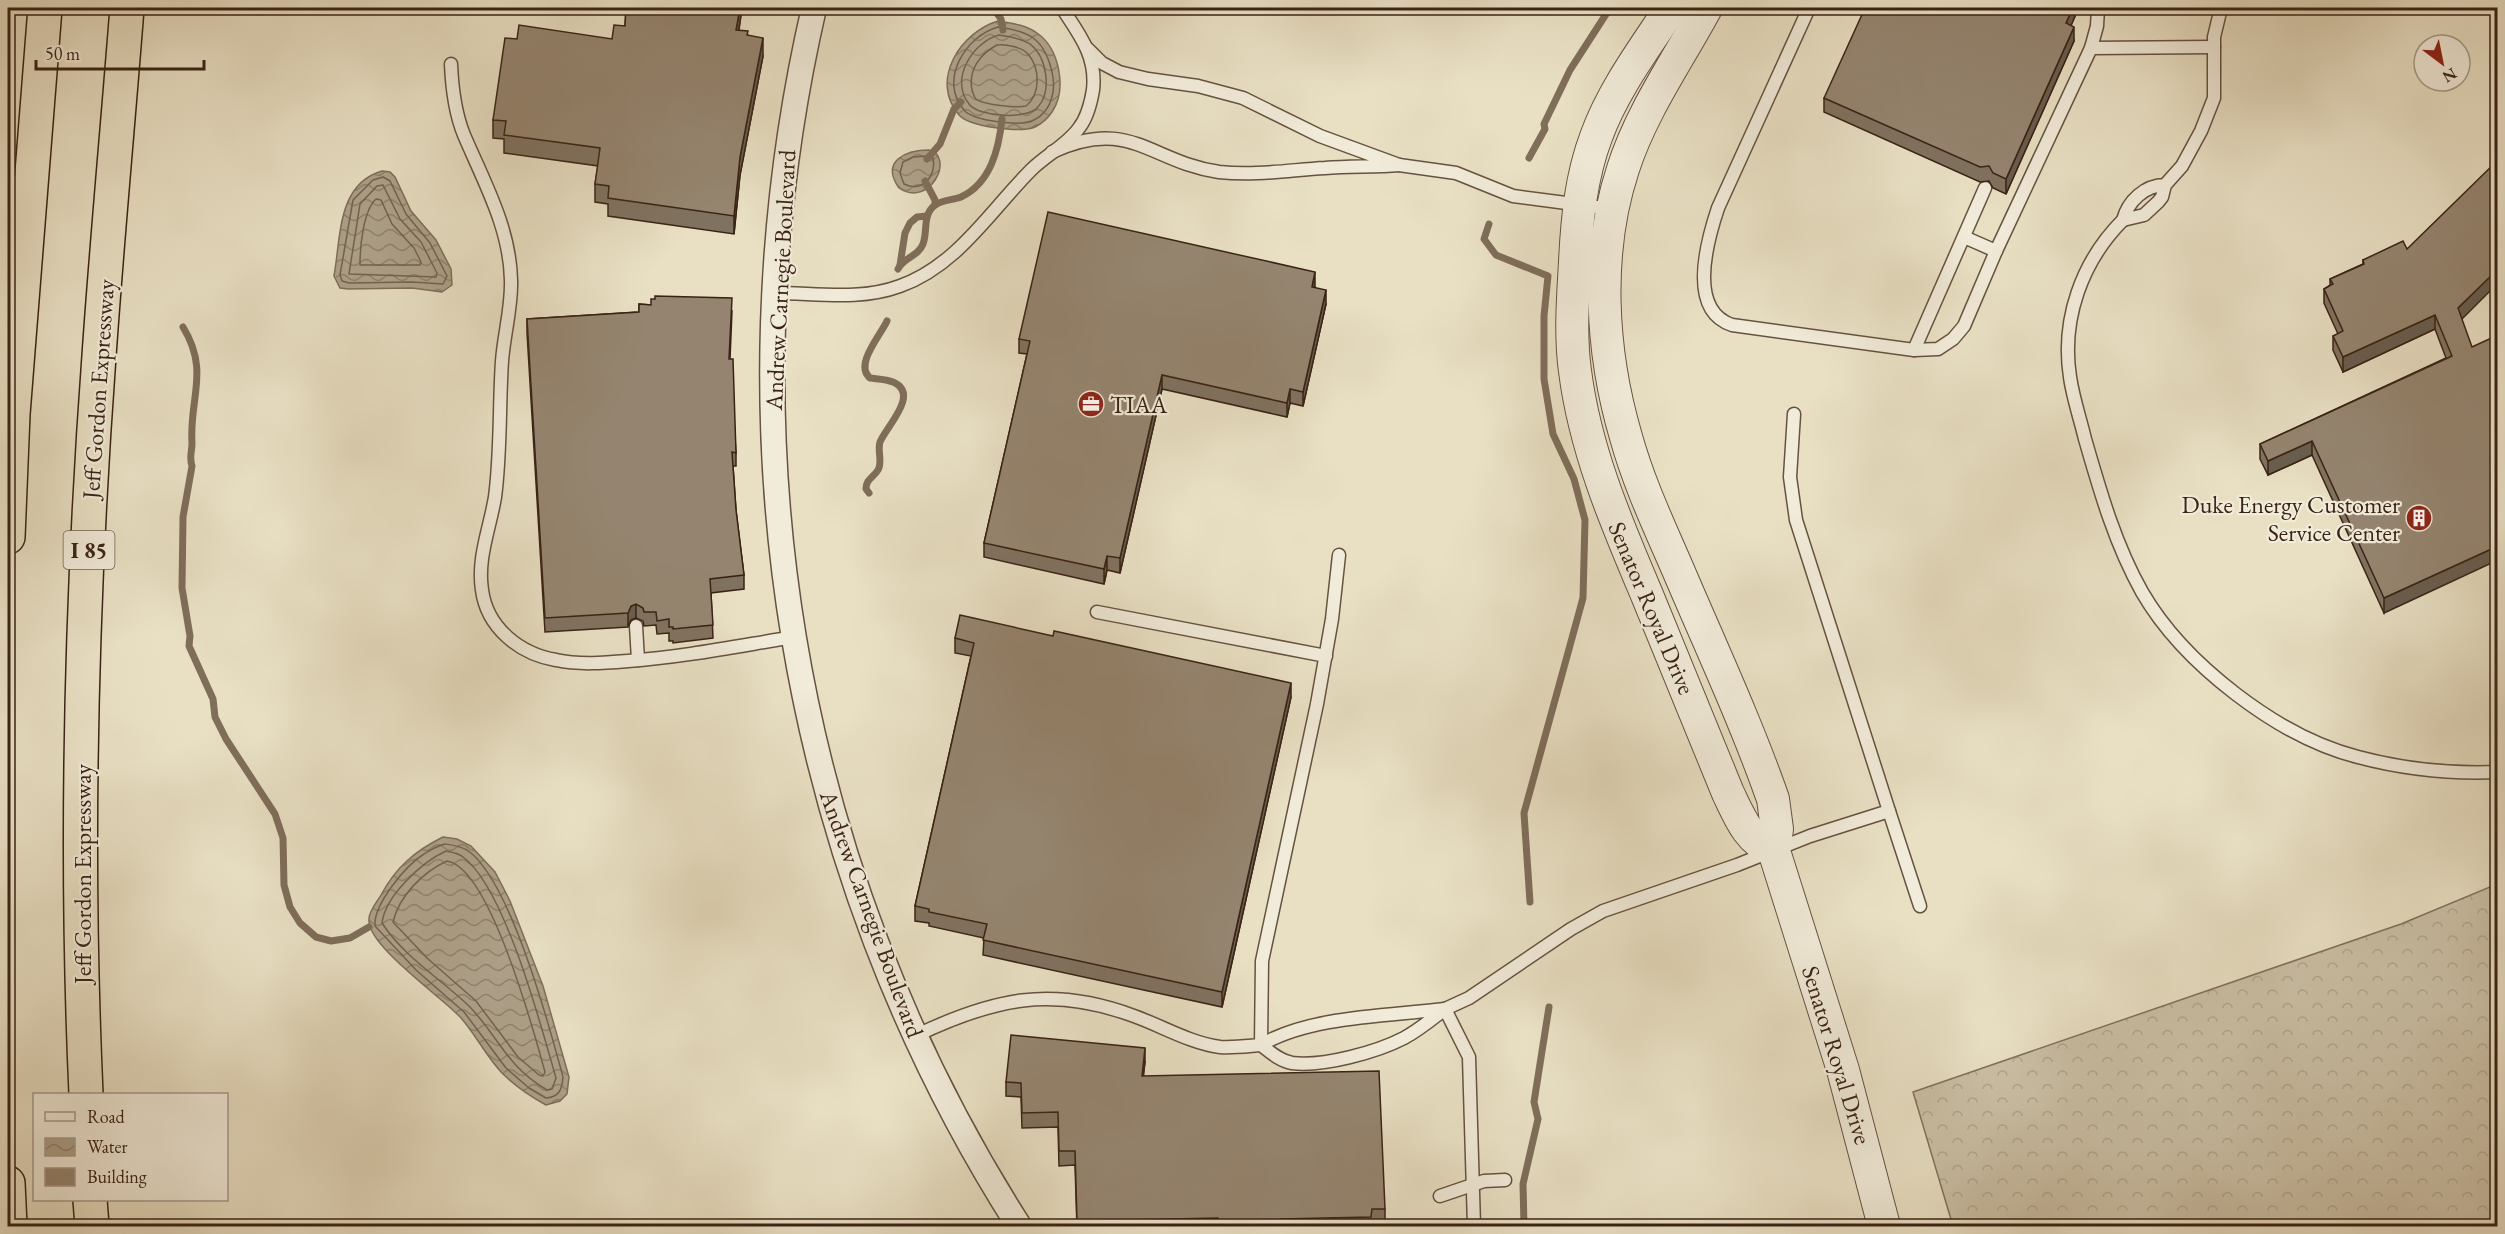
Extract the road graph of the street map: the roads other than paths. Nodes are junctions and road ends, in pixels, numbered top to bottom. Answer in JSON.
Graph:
{"nodes":[{"id":1,"x":45,"y":8,"type":"edge"},
{"id":2,"x":127,"y":8,"type":"edge"},
{"id":3,"x":814,"y":8,"type":"edge"},
{"id":4,"x":1062,"y":8,"type":"edge"},
{"id":5,"x":1671,"y":8,"type":"edge"},
{"id":6,"x":1706,"y":8,"type":"edge"},
{"id":7,"x":1809,"y":8,"type":"edge"},
{"id":8,"x":2098,"y":8,"type":"edge"},
{"id":9,"x":2221,"y":8,"type":"edge"},
{"id":10,"x":2214,"y":47,"type":"junction"},
{"id":11,"x":2091,"y":48,"type":"junction"},
{"id":12,"x":1088,"y":49,"type":"junction"},
{"id":13,"x":451,"y":64,"type":"dead end"},
{"id":14,"x":1052,"y":152,"type":"junction"},
{"id":15,"x":1399,"y":165,"type":"junction"},
{"id":16,"x":1985,"y":188,"type":"edge"},
{"id":17,"x":1579,"y":205,"type":"junction"},
{"id":18,"x":1612,"y":209,"type":"junction"},
{"id":19,"x":1964,"y":237,"type":"junction"},
{"id":20,"x":1996,"y":251,"type":"junction"},
{"id":21,"x":774,"y":293,"type":"junction"},
{"id":22,"x":1914,"y":350,"type":"junction"},
{"id":23,"x":1794,"y":414,"type":"dead end"},
{"id":24,"x":8,"y":537,"type":"edge"},
{"id":25,"x":1339,"y":555,"type":"dead end"},
{"id":26,"x":1097,"y":612,"type":"dead end"},
{"id":27,"x":636,"y":626,"type":"edge"},
{"id":28,"x":794,"y":637,"type":"junction"},
{"id":29,"x":1326,"y":656,"type":"junction"},
{"id":30,"x":638,"y":660,"type":"junction"},
{"id":31,"x":2498,"y":772,"type":"edge"},
{"id":32,"x":1889,"y":811,"type":"junction"},
{"id":33,"x":1774,"y":851,"type":"junction"},
{"id":34,"x":1920,"y":906,"type":"dead end"},
{"id":35,"x":1445,"y":1008,"type":"junction"},
{"id":36,"x":915,"y":1036,"type":"junction"},
{"id":37,"x":1261,"y":1045,"type":"junction"},
{"id":38,"x":86,"y":1093,"type":"edge"},
{"id":39,"x":1505,"y":1180,"type":"dead end"},
{"id":40,"x":8,"y":1183,"type":"edge"},
{"id":41,"x":1473,"y":1185,"type":"junction"},
{"id":42,"x":1440,"y":1196,"type":"dead end"},
{"id":43,"x":90,"y":1201,"type":"edge"},
{"id":44,"x":10,"y":1227,"type":"edge"},
{"id":45,"x":92,"y":1227,"type":"edge"},
{"id":46,"x":1019,"y":1227,"type":"edge"},
{"id":47,"x":1474,"y":1227,"type":"edge"},
{"id":48,"x":1884,"y":1227,"type":"edge"}],
"edges":[{"from":1,"to":24,"type":"highway"},
{"from":2,"to":38,"type":"highway","name":"Jeff Gordon Expressway","number":"I 85"},
{"from":3,"to":21,"type":"street","name":"Andrew Carnegie Boulevard"},
{"from":4,"to":12,"type":"lane"},
{"from":5,"to":17,"type":"street","name":"Senator Royal Drive"},
{"from":6,"to":18,"type":"street","name":"Senator Royal Drive"},
{"from":7,"to":22,"type":"lane"},
{"from":8,"to":11,"type":"lane"},
{"from":9,"to":10,"type":"lane"},
{"from":10,"to":11,"type":"lane"},
{"from":10,"to":31,"type":"lane"},
{"from":11,"to":20,"type":"lane"},
{"from":12,"to":14,"type":"lane"},
{"from":12,"to":15,"type":"lane"},
{"from":13,"to":30,"type":"lane"},
{"from":14,"to":15,"type":"lane"},
{"from":14,"to":21,"type":"lane"},
{"from":15,"to":17,"type":"lane"},
{"from":16,"to":19,"type":"lane"},
{"from":17,"to":18,"type":"lane"},
{"from":17,"to":33,"type":"street","name":"Senator Royal Drive"},
{"from":18,"to":33,"type":"street","name":"Senator Royal Drive"},
{"from":19,"to":20,"type":"lane"},
{"from":19,"to":22,"type":"lane"},
{"from":20,"to":22,"type":"lane"},
{"from":21,"to":28,"type":"street","name":"Andrew Carnegie Boulevard"},
{"from":23,"to":32,"type":"lane"},
{"from":25,"to":29,"type":"lane"},
{"from":26,"to":29,"type":"lane"},
{"from":27,"to":30,"type":"lane"},
{"from":28,"to":30,"type":"lane"},
{"from":28,"to":36,"type":"street","name":"Andrew Carnegie Boulevard"},
{"from":29,"to":37,"type":"lane"},
{"from":32,"to":33,"type":"lane"},
{"from":32,"to":34,"type":"lane"},
{"from":33,"to":35,"type":"lane"},
{"from":33,"to":48,"type":"street","name":"Senator Royal Drive"},
{"from":35,"to":37,"type":"lane"},
{"from":35,"to":37,"type":"lane"},
{"from":35,"to":41,"type":"lane"},
{"from":36,"to":37,"type":"lane"},
{"from":36,"to":46,"type":"street","name":"Andrew Carnegie Boulevard"},
{"from":39,"to":41,"type":"lane"},
{"from":40,"to":44,"type":"highway"},
{"from":41,"to":42,"type":"lane"},
{"from":41,"to":47,"type":"lane"},
{"from":43,"to":45,"type":"highway"}]}
